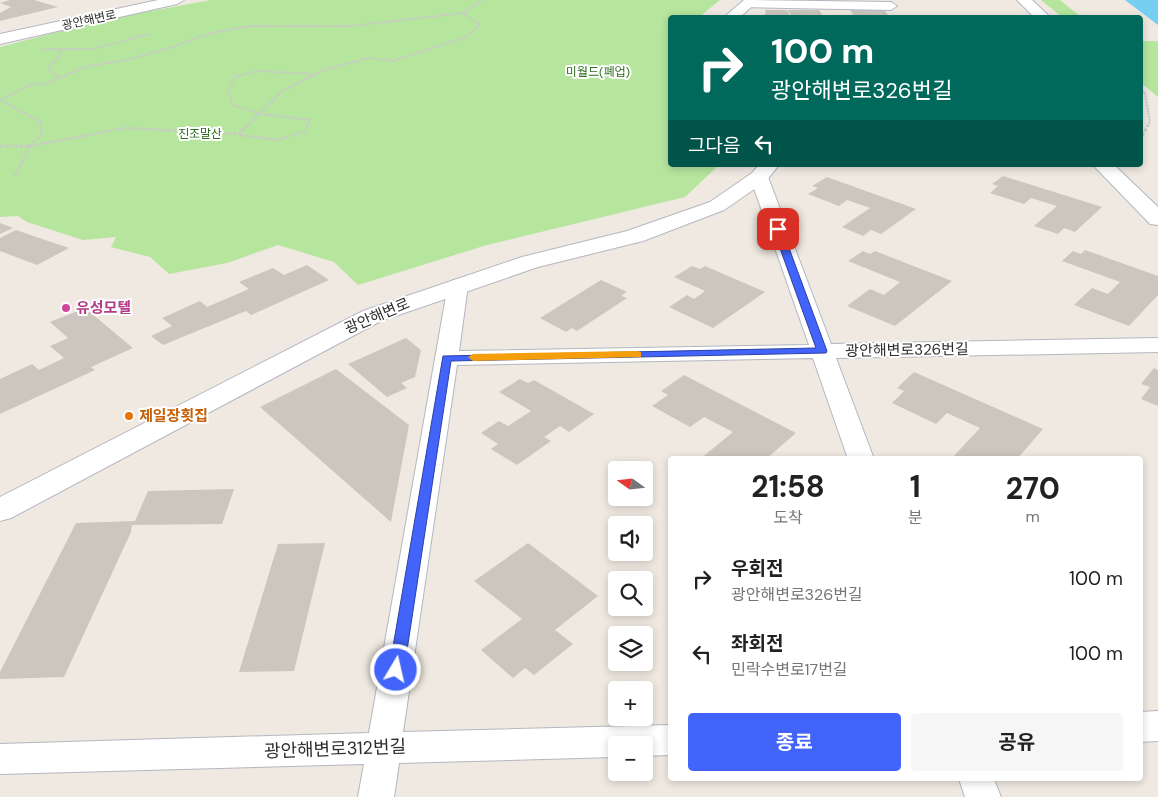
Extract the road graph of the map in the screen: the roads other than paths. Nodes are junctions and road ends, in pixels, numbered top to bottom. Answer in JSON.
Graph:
{"nodes":[{"id":1,"x":177,"y":0,"type":"edge"},
{"id":2,"x":1024,"y":0,"type":"edge"},
{"id":3,"x":749,"y":2,"type":"edge"},
{"id":4,"x":889,"y":3,"type":"edge"},
{"id":5,"x":734,"y":15,"type":"edge"},
{"id":6,"x":898,"y":15,"type":"edge"},
{"id":7,"x":1041,"y":15,"type":"edge"},
{"id":8,"x":0,"y":39,"type":"edge"},
{"id":9,"x":1105,"y":167,"type":"edge"},
{"id":10,"x":764,"y":171,"type":"edge"},
{"id":11,"x":1158,"y":219,"type":"edge"},
{"id":12,"x":458,"y":285,"type":"junction"},
{"id":13,"x":1158,"y":345,"type":"edge"},
{"id":14,"x":822,"y":351,"type":"junction"},
{"id":15,"x":446,"y":358,"type":"junction"},
{"id":16,"x":860,"y":456,"type":"edge"},
{"id":17,"x":0,"y":510,"type":"edge"},
{"id":18,"x":1158,"y":726,"type":"edge"},
{"id":19,"x":1143,"y":727,"type":"edge"},
{"id":20,"x":668,"y":740,"type":"edge"},
{"id":21,"x":384,"y":748,"type":"junction"},
{"id":22,"x":0,"y":759,"type":"edge"},
{"id":23,"x":978,"y":781,"type":"edge"},
{"id":24,"x":376,"y":797,"type":"edge"},
{"id":25,"x":983,"y":797,"type":"edge"}],
"edges":[{"from":1,"to":8,"type":"main road","name":"광안해변로"},
{"from":2,"to":7,"type":"main road"},
{"from":3,"to":4,"type":"street"},
{"from":3,"to":5,"type":"main road"},
{"from":4,"to":6,"type":"street"},
{"from":9,"to":11,"type":"main road"},
{"from":10,"to":12,"type":"main road","name":"광안해변로"},
{"from":10,"to":14,"type":"street"},
{"from":12,"to":15,"type":"street"},
{"from":12,"to":17,"type":"main road","name":"광안해변로"},
{"from":13,"to":14,"type":"street","name":"광안해변로326번길"},
{"from":14,"to":15,"type":"street","name":"광안해변로326번길"},
{"from":14,"to":16,"type":"street"},
{"from":15,"to":21,"type":"street"},
{"from":18,"to":19,"type":"street"},
{"from":20,"to":21,"type":"street","name":"광안해변로312번길"},
{"from":21,"to":22,"type":"street","name":"광안해변로312번길"},
{"from":21,"to":24,"type":"street"},
{"from":23,"to":25,"type":"street"}]}
